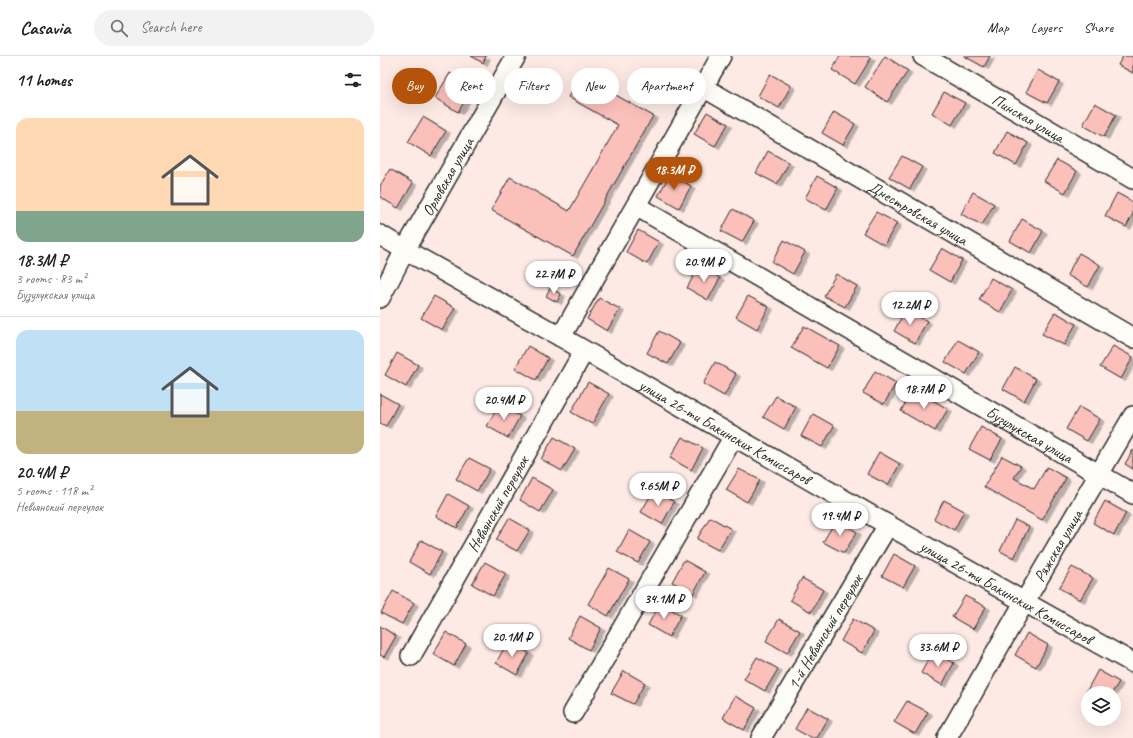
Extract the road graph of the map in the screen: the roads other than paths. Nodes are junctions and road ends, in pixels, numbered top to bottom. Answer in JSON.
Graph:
{"nodes":[{"id":1,"x":516,"y":56,"type":"edge"},
{"id":2,"x":721,"y":56,"type":"edge"},
{"id":3,"x":923,"y":56,"type":"edge"},
{"id":4,"x":706,"y":83,"type":"edge"},
{"id":5,"x":706,"y":88,"type":"edge"},
{"id":6,"x":694,"y":104,"type":"edge"},
{"id":7,"x":1133,"y":179,"type":"edge"},
{"id":8,"x":636,"y":206,"type":"junction"},
{"id":9,"x":380,"y":235,"type":"edge"},
{"id":10,"x":405,"y":250,"type":"junction"},
{"id":11,"x":380,"y":298,"type":"edge"},
{"id":12,"x":561,"y":338,"type":"junction"},
{"id":13,"x":1133,"y":338,"type":"edge"},
{"id":14,"x":584,"y":351,"type":"junction"},
{"id":15,"x":1133,"y":416,"type":"edge"},
{"id":16,"x":734,"y":436,"type":"junction"},
{"id":17,"x":1099,"y":474,"type":"junction"},
{"id":18,"x":1133,"y":494,"type":"edge"},
{"id":19,"x":888,"y":524,"type":"junction"},
{"id":20,"x":1024,"y":601,"type":"junction"},
{"id":21,"x":411,"y":656,"type":"dead end"},
{"id":22,"x":1133,"y":663,"type":"edge"},
{"id":23,"x":573,"y":713,"type":"dead end"},
{"id":24,"x":761,"y":738,"type":"edge"},
{"id":25,"x":948,"y":738,"type":"edge"}],
"edges":[{"from":1,"to":10,"type":"street","name":"Орловская улица"},
{"from":2,"to":4,"type":"street"},
{"from":3,"to":7,"type":"street","name":"Пинская улица"},
{"from":5,"to":13,"type":"street","name":"Днестровская улица"},
{"from":6,"to":8,"type":"street"},
{"from":8,"to":12,"type":"street"},
{"from":8,"to":17,"type":"street","name":"Бузулукская улица"},
{"from":9,"to":10,"type":"street","name":"улица 26-ти Бакинских Комиссаров"},
{"from":10,"to":11,"type":"street","name":"Орловская улица"},
{"from":10,"to":12,"type":"street","name":"улица 26-ти Бакинских Комиссаров"},
{"from":12,"to":14,"type":"street","name":"улица 26-ти Бакинских Комиссаров"},
{"from":14,"to":16,"type":"street","name":"улица 26-ти Бакинских Комиссаров"},
{"from":14,"to":21,"type":"street","name":"Невьянский переулок"},
{"from":15,"to":17,"type":"street","name":"Ряжская улица"},
{"from":16,"to":19,"type":"street","name":"улица 26-ти Бакинских Комиссаров"},
{"from":16,"to":23,"type":"street"},
{"from":17,"to":18,"type":"street","name":"Бузулукская улица"},
{"from":17,"to":20,"type":"street","name":"Ряжская улица"},
{"from":19,"to":20,"type":"street","name":"улица 26-ти Бакинских Комиссаров"},
{"from":19,"to":24,"type":"street","name":"1-й Невьянский переулок"},
{"from":20,"to":22,"type":"street","name":"улица 26-ти Бакинских Комиссаров"},
{"from":20,"to":25,"type":"street","name":"Ряжская улица"}]}
